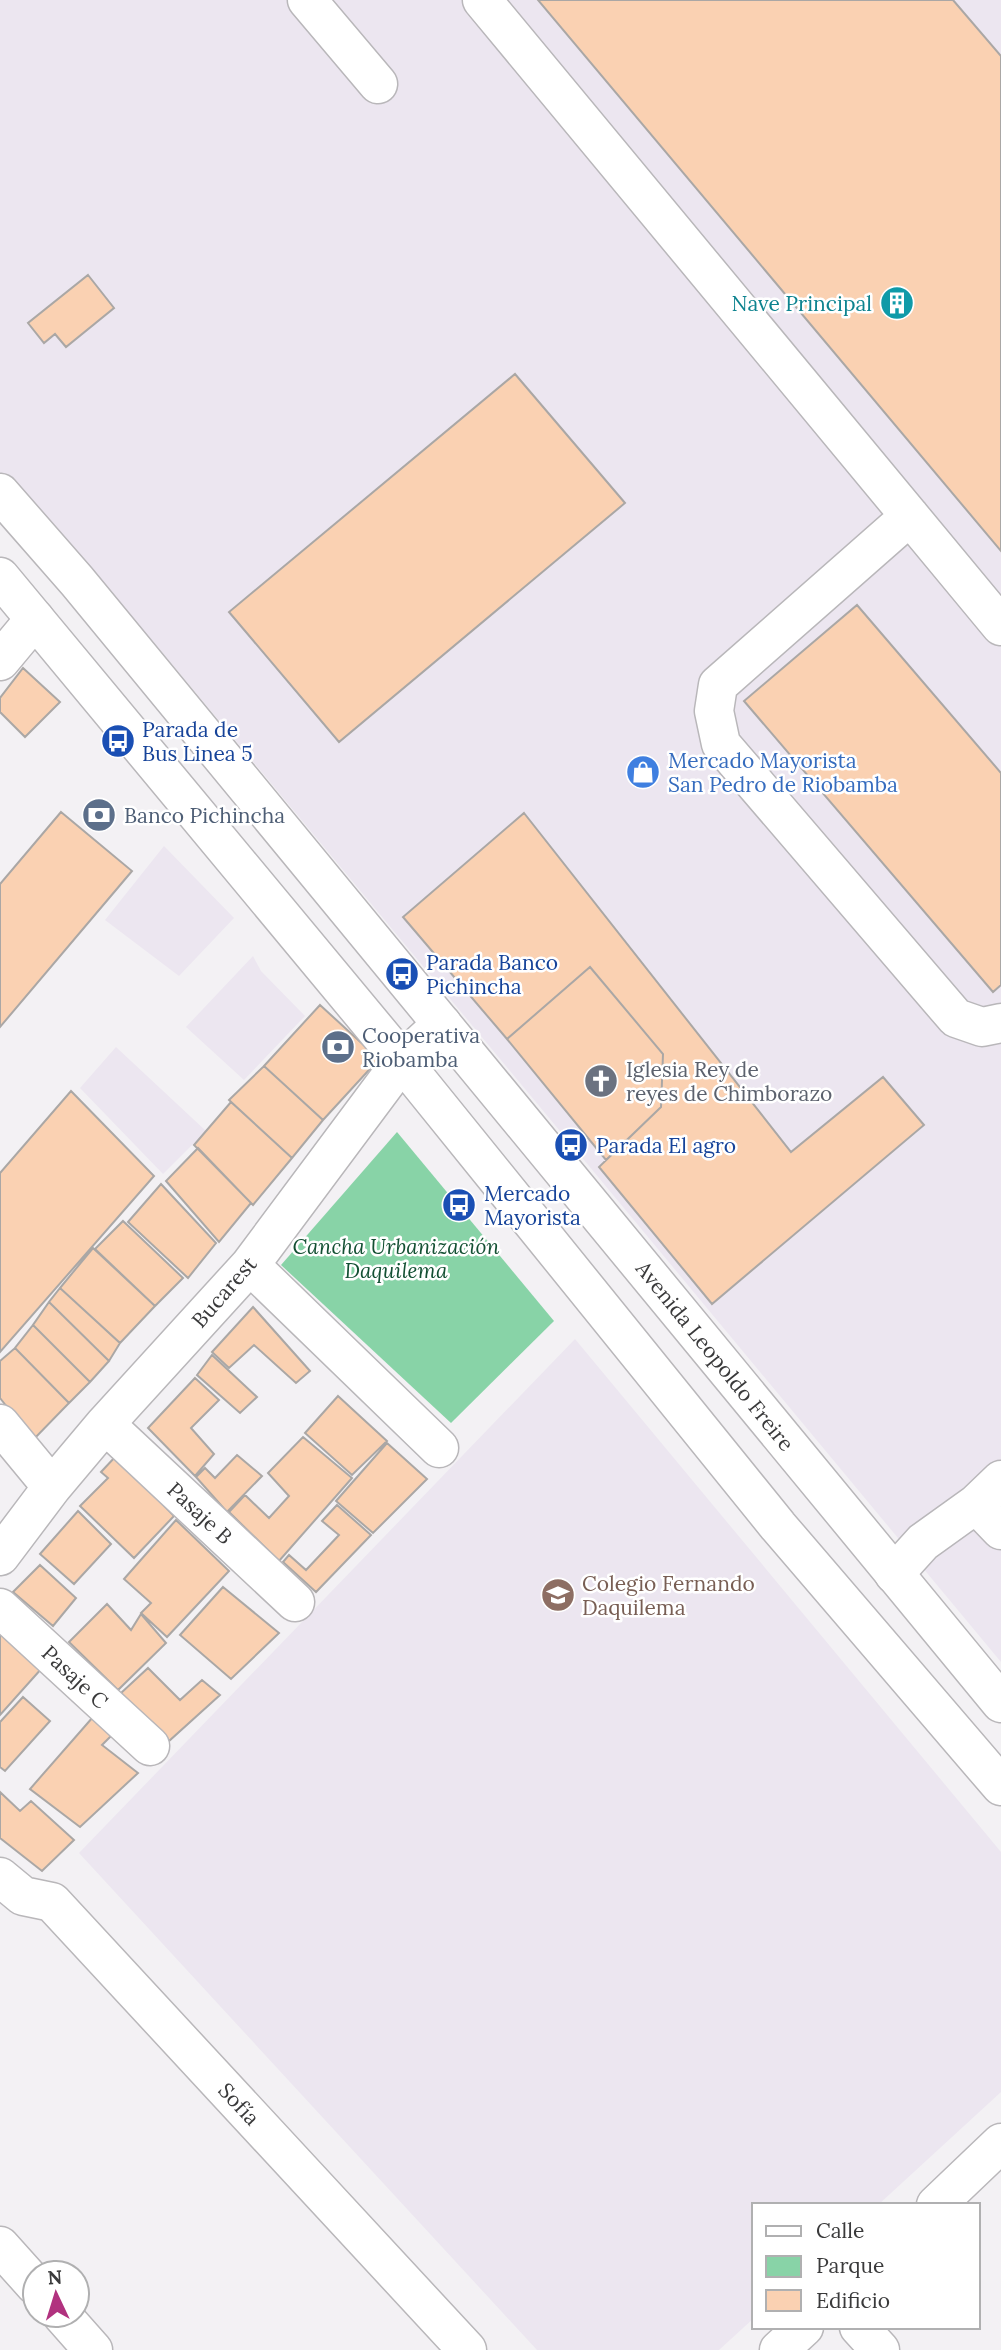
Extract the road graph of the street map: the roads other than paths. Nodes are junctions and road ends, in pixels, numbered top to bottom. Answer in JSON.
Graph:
{"nodes":[{"id":1,"x":307,"y":0,"type":"edge"},
{"id":2,"x":482,"y":0,"type":"edge"},
{"id":3,"x":378,"y":84,"type":"dead end"},
{"id":4,"x":0,"y":493,"type":"edge"},
{"id":5,"x":910,"y":516,"type":"junction"},
{"id":6,"x":0,"y":577,"type":"edge"},
{"id":7,"x":35,"y":619,"type":"junction"},
{"id":8,"x":1001,"y":626,"type":"edge"},
{"id":9,"x":0,"y":660,"type":"edge"},
{"id":10,"x":1001,"y":1023,"type":"edge"},
{"id":11,"x":442,"y":1024,"type":"junction"},
{"id":12,"x":402,"y":1061,"type":"junction"},
{"id":13,"x":250,"y":1265,"type":"junction"},
{"id":14,"x":0,"y":1424,"type":"edge"},
{"id":15,"x":105,"y":1424,"type":"junction"},
{"id":16,"x":439,"y":1448,"type":"dead end"},
{"id":17,"x":52,"y":1486,"type":"junction"},
{"id":18,"x":823,"y":1488,"type":"junction"},
{"id":19,"x":993,"y":1505,"type":"edge"},
{"id":20,"x":778,"y":1526,"type":"junction"},
{"id":21,"x":0,"y":1556,"type":"edge"},
{"id":22,"x":894,"y":1574,"type":"junction"},
{"id":23,"x":295,"y":1602,"type":"dead end"},
{"id":24,"x":0,"y":1608,"type":"edge"},
{"id":25,"x":1001,"y":1703,"type":"edge"},
{"id":26,"x":150,"y":1746,"type":"dead end"},
{"id":27,"x":1001,"y":1786,"type":"edge"},
{"id":28,"x":0,"y":1877,"type":"edge"},
{"id":29,"x":1001,"y":2143,"type":"edge"},
{"id":30,"x":938,"y":2203,"type":"edge"},
{"id":31,"x":0,"y":2246,"type":"edge"},
{"id":32,"x":21,"y":2269,"type":"edge"},
{"id":33,"x":74,"y":2329,"type":"edge"},
{"id":34,"x":802,"y":2329,"type":"edge"},
{"id":35,"x":861,"y":2329,"type":"edge"},
{"id":36,"x":93,"y":2350,"type":"edge"},
{"id":37,"x":467,"y":2350,"type":"edge"},
{"id":38,"x":779,"y":2350,"type":"edge"},
{"id":39,"x":880,"y":2350,"type":"edge"}],
"edges":[{"from":1,"to":3,"type":"main road"},
{"from":2,"to":5,"type":"main road"},
{"from":4,"to":11,"type":"main road","name":"Avenida Leopoldo Freire"},
{"from":5,"to":8,"type":"main road"},
{"from":5,"to":10,"type":"main road"},
{"from":6,"to":7,"type":"main road"},
{"from":7,"to":9,"type":"main road"},
{"from":7,"to":12,"type":"main road"},
{"from":11,"to":12,"type":"main road","name":"Bucarest"},
{"from":11,"to":18,"type":"main road","name":"Avenida Leopoldo Freire"},
{"from":12,"to":13,"type":"main road","name":"Bucarest"},
{"from":12,"to":20,"type":"main road"},
{"from":13,"to":15,"type":"main road","name":"Bucarest"},
{"from":13,"to":16,"type":"main road"},
{"from":14,"to":17,"type":"main road"},
{"from":15,"to":17,"type":"main road","name":"Bucarest"},
{"from":15,"to":23,"type":"main road","name":"Pasaje B"},
{"from":17,"to":21,"type":"main road","name":"Bucarest"},
{"from":18,"to":20,"type":"main road"},
{"from":18,"to":22,"type":"main road","name":"Avenida Leopoldo Freire"},
{"from":19,"to":22,"type":"main road"},
{"from":20,"to":27,"type":"main road"},
{"from":22,"to":25,"type":"main road","name":"Avenida Leopoldo Freire"},
{"from":24,"to":26,"type":"main road","name":"Pasaje C"},
{"from":28,"to":37,"type":"main road","name":"Sofía"},
{"from":29,"to":30,"type":"main road"},
{"from":31,"to":32,"type":"main road"},
{"from":33,"to":36,"type":"main road"},
{"from":34,"to":38,"type":"main road"},
{"from":35,"to":39,"type":"main road"}]}
